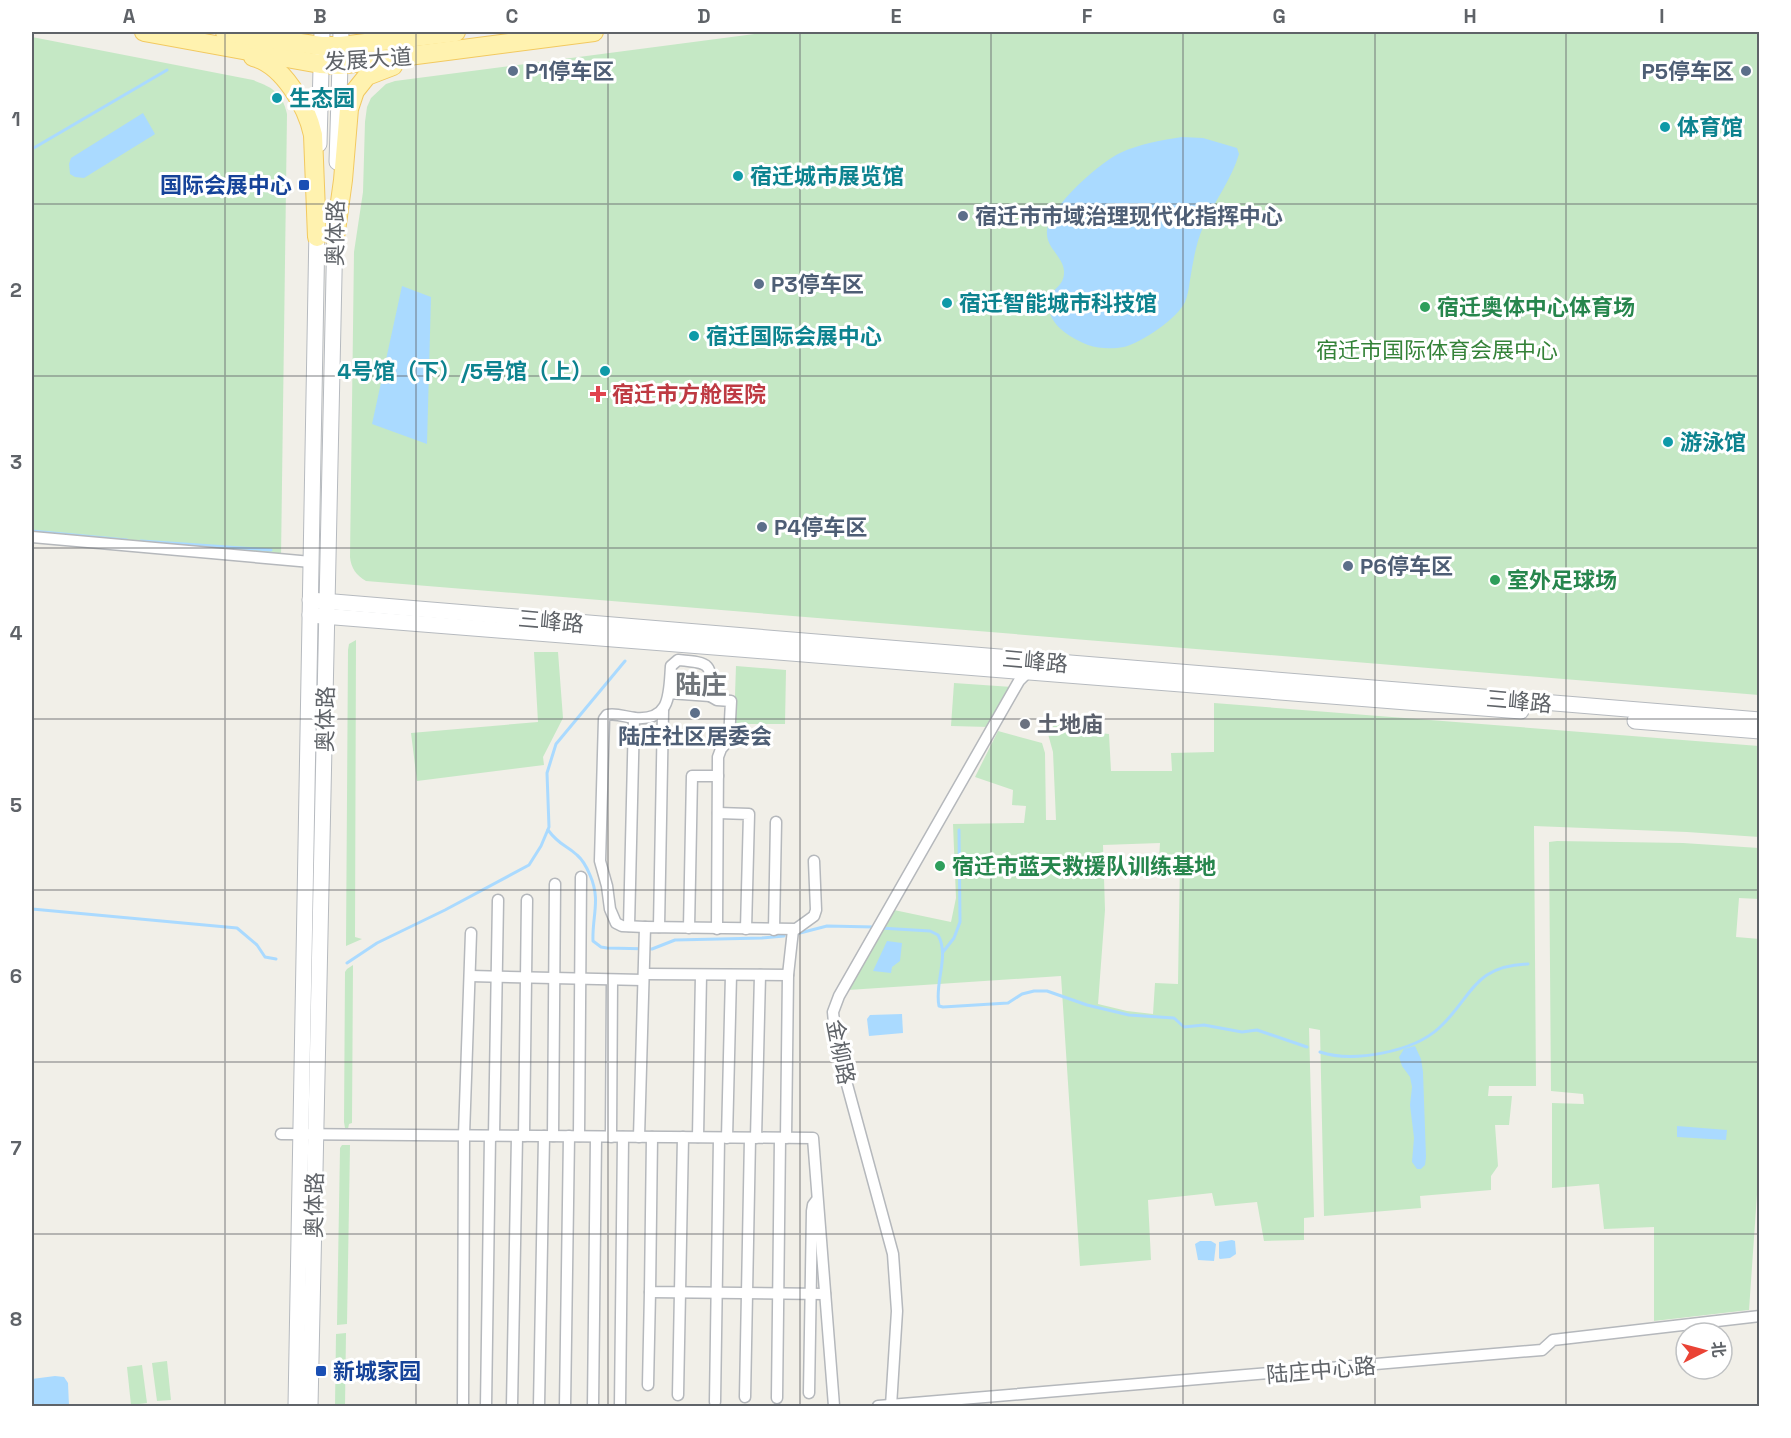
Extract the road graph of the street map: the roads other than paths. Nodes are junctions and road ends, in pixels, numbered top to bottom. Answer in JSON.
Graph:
{"nodes":[{"id":1,"x":144,"y":32,"type":"edge"},
{"id":2,"x":225,"y":32,"type":"edge"},
{"id":3,"x":254,"y":32,"type":"edge"},
{"id":4,"x":263,"y":32,"type":"edge"},
{"id":5,"x":388,"y":32,"type":"edge"},
{"id":6,"x":432,"y":32,"type":"edge"},
{"id":7,"x":456,"y":32,"type":"edge"},
{"id":8,"x":594,"y":32,"type":"edge"},
{"id":9,"x":341,"y":39,"type":"edge"},
{"id":10,"x":321,"y":47,"type":"edge"},
{"id":11,"x":463,"y":49,"type":"junction"},
{"id":12,"x":339,"y":65,"type":"junction"},
{"id":13,"x":326,"y":238,"type":"junction"},
{"id":14,"x":32,"y":537,"type":"edge"},
{"id":15,"x":311,"y":562,"type":"junction"},
{"id":16,"x":310,"y":608,"type":"junction"},
{"id":17,"x":327,"y":609,"type":"junction"},
{"id":18,"x":683,"y":638,"type":"junction"},
{"id":19,"x":686,"y":661,"type":"junction"},
{"id":20,"x":1027,"y":673,"type":"junction"},
{"id":21,"x":669,"y":693,"type":"junction"},
{"id":22,"x":710,"y":696,"type":"junction"},
{"id":23,"x":663,"y":711,"type":"junction"},
{"id":24,"x":634,"y":718,"type":"junction"},
{"id":25,"x":1760,"y":720,"type":"edge"},
{"id":26,"x":1760,"y":731,"type":"edge"},
{"id":27,"x":718,"y":776,"type":"junction"},
{"id":28,"x":718,"y":813,"type":"junction"},
{"id":29,"x":776,"y":822,"type":"dead end"},
{"id":30,"x":814,"y":861,"type":"dead end"},
{"id":31,"x":581,"y":877,"type":"dead end"},
{"id":32,"x":555,"y":884,"type":"dead end"},
{"id":33,"x":498,"y":900,"type":"dead end"},
{"id":34,"x":527,"y":900,"type":"dead end"},
{"id":35,"x":629,"y":926,"type":"junction"},
{"id":36,"x":645,"y":927,"type":"junction"},
{"id":37,"x":659,"y":927,"type":"junction"},
{"id":38,"x":689,"y":928,"type":"junction"},
{"id":39,"x":717,"y":929,"type":"junction"},
{"id":40,"x":746,"y":929,"type":"junction"},
{"id":41,"x":774,"y":930,"type":"junction"},
{"id":42,"x":793,"y":930,"type":"junction"},
{"id":43,"x":471,"y":933,"type":"dead end"},
{"id":44,"x":701,"y":975,"type":"junction"},
{"id":45,"x":731,"y":975,"type":"junction"},
{"id":46,"x":760,"y":975,"type":"junction"},
{"id":47,"x":788,"y":975,"type":"junction"},
{"id":48,"x":470,"y":976,"type":"junction"},
{"id":49,"x":497,"y":977,"type":"junction"},
{"id":50,"x":644,"y":977,"type":"junction"},
{"id":51,"x":526,"y":978,"type":"junction"},
{"id":52,"x":555,"y":978,"type":"junction"},
{"id":53,"x":579,"y":979,"type":"junction"},
{"id":54,"x":612,"y":980,"type":"junction"},
{"id":55,"x":281,"y":1134,"type":"dead end"},
{"id":56,"x":308,"y":1134,"type":"junction"},
{"id":57,"x":464,"y":1136,"type":"junction"},
{"id":58,"x":492,"y":1136,"type":"junction"},
{"id":59,"x":520,"y":1136,"type":"junction"},
{"id":60,"x":548,"y":1136,"type":"junction"},
{"id":61,"x":574,"y":1136,"type":"junction"},
{"id":62,"x":596,"y":1137,"type":"junction"},
{"id":63,"x":611,"y":1137,"type":"junction"},
{"id":64,"x":623,"y":1137,"type":"junction"},
{"id":65,"x":639,"y":1137,"type":"junction"},
{"id":66,"x":652,"y":1137,"type":"junction"},
{"id":67,"x":683,"y":1137,"type":"junction"},
{"id":68,"x":698,"y":1137,"type":"junction"},
{"id":69,"x":723,"y":1138,"type":"junction"},
{"id":70,"x":753,"y":1138,"type":"junction"},
{"id":71,"x":783,"y":1138,"type":"junction"},
{"id":72,"x":818,"y":1198,"type":"junction"},
{"id":73,"x":650,"y":1293,"type":"junction"},
{"id":74,"x":680,"y":1293,"type":"junction"},
{"id":75,"x":715,"y":1293,"type":"junction"},
{"id":76,"x":747,"y":1293,"type":"junction"},
{"id":77,"x":778,"y":1293,"type":"junction"},
{"id":78,"x":811,"y":1294,"type":"junction"},
{"id":79,"x":825,"y":1294,"type":"junction"},
{"id":80,"x":1760,"y":1316,"type":"edge"},
{"id":81,"x":648,"y":1385,"type":"dead end"},
{"id":82,"x":809,"y":1393,"type":"dead end"},
{"id":83,"x":678,"y":1395,"type":"dead end"},
{"id":84,"x":745,"y":1397,"type":"dead end"},
{"id":85,"x":777,"y":1398,"type":"dead end"},
{"id":86,"x":715,"y":1402,"type":"dead end"},
{"id":87,"x":891,"y":1406,"type":"edge"},
{"id":88,"x":296,"y":1407,"type":"edge"},
{"id":89,"x":310,"y":1407,"type":"edge"},
{"id":90,"x":463,"y":1407,"type":"edge"},
{"id":91,"x":486,"y":1407,"type":"edge"},
{"id":92,"x":512,"y":1407,"type":"edge"},
{"id":93,"x":538,"y":1407,"type":"edge"},
{"id":94,"x":566,"y":1407,"type":"edge"},
{"id":95,"x":593,"y":1407,"type":"edge"},
{"id":96,"x":620,"y":1407,"type":"edge"},
{"id":97,"x":834,"y":1407,"type":"edge"},
{"id":98,"x":878,"y":1407,"type":"edge"}],
"edges":[{"from":1,"to":10,"type":"main road","name":"发展大道"},
{"from":1,"to":13,"type":"main road"},
{"from":2,"to":10,"type":"main road","name":"发展大道"},
{"from":3,"to":4,"type":"main road"},
{"from":5,"to":6,"type":"main road"},
{"from":7,"to":9,"type":"main road","name":"发展大道"},
{"from":8,"to":11,"type":"main road","name":"发展大道"},
{"from":9,"to":10,"type":"main road","name":"发展大道"},
{"from":9,"to":12,"type":"main road","name":"奥体路"},
{"from":10,"to":12,"type":"main road","name":"发展大道"},
{"from":10,"to":13,"type":"main road","name":"奥体路"},
{"from":11,"to":12,"type":"main road","name":"发展大道"},
{"from":11,"to":13,"type":"main road"},
{"from":12,"to":13,"type":"main road","name":"奥体路"},
{"from":13,"to":15,"type":"main road","name":"奥体路"},
{"from":13,"to":17,"type":"main road","name":"奥体路"},
{"from":14,"to":15,"type":"street"},
{"from":15,"to":16,"type":"main road","name":"奥体路"},
{"from":16,"to":17,"type":"main road","name":"三峰路"},
{"from":16,"to":56,"type":"main road","name":"奥体路"},
{"from":17,"to":18,"type":"main road","name":"三峰路"},
{"from":17,"to":56,"type":"main road","name":"奥体路"},
{"from":18,"to":19,"type":"street"},
{"from":18,"to":20,"type":"main road","name":"三峰路"},
{"from":18,"to":25,"type":"main road","name":"三峰路"},
{"from":19,"to":21,"type":"street"},
{"from":19,"to":22,"type":"street"},
{"from":20,"to":26,"type":"main road","name":"三峰路"},
{"from":20,"to":87,"type":"street","name":"金柳路"},
{"from":21,"to":22,"type":"street"},
{"from":21,"to":23,"type":"street"},
{"from":22,"to":27,"type":"street"},
{"from":23,"to":24,"type":"street"},
{"from":23,"to":37,"type":"street"},
{"from":24,"to":35,"type":"street"},
{"from":24,"to":35,"type":"street"},
{"from":27,"to":28,"type":"street"},
{"from":27,"to":38,"type":"street"},
{"from":28,"to":39,"type":"street"},
{"from":28,"to":40,"type":"street"},
{"from":29,"to":41,"type":"street"},
{"from":30,"to":42,"type":"street"},
{"from":31,"to":53,"type":"street"},
{"from":32,"to":52,"type":"street"},
{"from":33,"to":49,"type":"street"},
{"from":34,"to":51,"type":"street"},
{"from":35,"to":36,"type":"street"},
{"from":36,"to":37,"type":"street"},
{"from":36,"to":50,"type":"street"},
{"from":37,"to":38,"type":"street"},
{"from":38,"to":39,"type":"street"},
{"from":39,"to":40,"type":"street"},
{"from":40,"to":41,"type":"street"},
{"from":41,"to":42,"type":"street"},
{"from":42,"to":47,"type":"street"},
{"from":43,"to":48,"type":"street"},
{"from":44,"to":45,"type":"street"},
{"from":44,"to":50,"type":"street"},
{"from":44,"to":68,"type":"street"},
{"from":45,"to":46,"type":"street"},
{"from":45,"to":69,"type":"street"},
{"from":46,"to":47,"type":"street"},
{"from":46,"to":70,"type":"street"},
{"from":47,"to":71,"type":"street"},
{"from":48,"to":49,"type":"street"},
{"from":48,"to":57,"type":"street"},
{"from":49,"to":51,"type":"street"},
{"from":49,"to":58,"type":"street"},
{"from":50,"to":54,"type":"street"},
{"from":50,"to":65,"type":"street"},
{"from":51,"to":52,"type":"street"},
{"from":51,"to":59,"type":"street"},
{"from":52,"to":53,"type":"street"},
{"from":52,"to":60,"type":"street"},
{"from":53,"to":54,"type":"street"},
{"from":53,"to":61,"type":"street"},
{"from":54,"to":63,"type":"street"},
{"from":55,"to":56,"type":"street"},
{"from":56,"to":57,"type":"street"},
{"from":56,"to":88,"type":"main road","name":"奥体路"},
{"from":56,"to":89,"type":"main road","name":"奥体路"},
{"from":57,"to":58,"type":"street"},
{"from":57,"to":90,"type":"street"},
{"from":58,"to":59,"type":"street"},
{"from":58,"to":91,"type":"street"},
{"from":59,"to":60,"type":"street"},
{"from":59,"to":92,"type":"street"},
{"from":60,"to":61,"type":"street"},
{"from":60,"to":93,"type":"street"},
{"from":61,"to":62,"type":"street"},
{"from":61,"to":94,"type":"street"},
{"from":62,"to":63,"type":"street"},
{"from":62,"to":95,"type":"street"},
{"from":63,"to":64,"type":"street"},
{"from":64,"to":65,"type":"street"},
{"from":64,"to":96,"type":"street"},
{"from":65,"to":66,"type":"street"},
{"from":66,"to":67,"type":"street"},
{"from":66,"to":73,"type":"street"},
{"from":67,"to":68,"type":"street"},
{"from":67,"to":74,"type":"street"},
{"from":68,"to":69,"type":"street"},
{"from":69,"to":70,"type":"street"},
{"from":69,"to":75,"type":"street"},
{"from":70,"to":71,"type":"street"},
{"from":70,"to":76,"type":"street"},
{"from":71,"to":72,"type":"street"},
{"from":71,"to":77,"type":"street"},
{"from":72,"to":78,"type":"street"},
{"from":72,"to":79,"type":"street"},
{"from":73,"to":74,"type":"street"},
{"from":73,"to":81,"type":"street"},
{"from":74,"to":75,"type":"street"},
{"from":74,"to":83,"type":"street"},
{"from":75,"to":76,"type":"street"},
{"from":75,"to":86,"type":"street"},
{"from":76,"to":77,"type":"street"},
{"from":76,"to":84,"type":"street"},
{"from":77,"to":78,"type":"street"},
{"from":77,"to":85,"type":"street"},
{"from":78,"to":79,"type":"street"},
{"from":78,"to":82,"type":"street"},
{"from":79,"to":97,"type":"street"},
{"from":80,"to":87,"type":"street","name":"陆庄中心路"},
{"from":87,"to":98,"type":"street","name":"陆庄中心路"}]}
